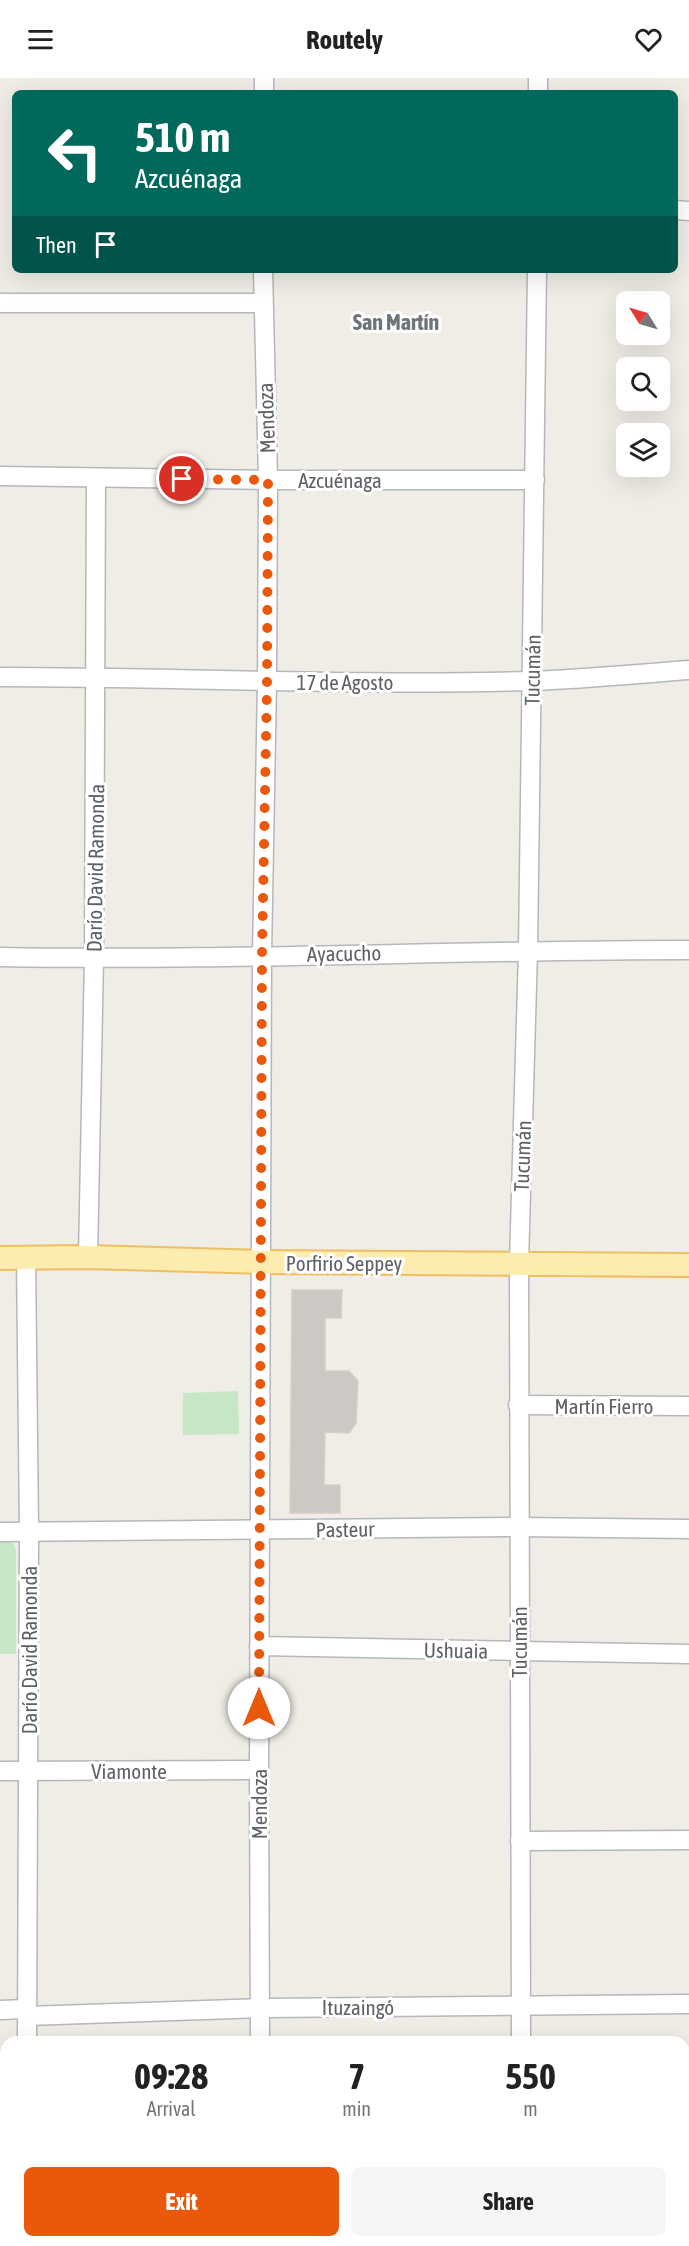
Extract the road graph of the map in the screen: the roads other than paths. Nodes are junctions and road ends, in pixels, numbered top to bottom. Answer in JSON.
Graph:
{"nodes":[{"id":1,"x":263,"y":273,"type":"edge"},
{"id":2,"x":537,"y":273,"type":"edge"},
{"id":3,"x":0,"y":303,"type":"edge"},
{"id":4,"x":263,"y":303,"type":"junction"},
{"id":5,"x":0,"y":477,"type":"edge"},
{"id":6,"x":96,"y":478,"type":"junction"},
{"id":7,"x":268,"y":480,"type":"junction"},
{"id":8,"x":535,"y":480,"type":"junction"},
{"id":9,"x":689,"y":670,"type":"edge"},
{"id":10,"x":0,"y":677,"type":"edge"},
{"id":11,"x":97,"y":677,"type":"junction"},
{"id":12,"x":532,"y":681,"type":"junction"},
{"id":13,"x":267,"y":682,"type":"junction"},
{"id":14,"x":528,"y":950,"type":"junction"},
{"id":15,"x":689,"y":950,"type":"edge"},
{"id":16,"x":262,"y":955,"type":"junction"},
{"id":17,"x":0,"y":957,"type":"edge"},
{"id":18,"x":94,"y":958,"type":"junction"},
{"id":19,"x":88,"y":1257,"type":"junction"},
{"id":20,"x":0,"y":1258,"type":"edge"},
{"id":21,"x":26,"y":1258,"type":"junction"},
{"id":22,"x":262,"y":1262,"type":"junction"},
{"id":23,"x":519,"y":1263,"type":"junction"},
{"id":24,"x":689,"y":1265,"type":"edge"},
{"id":25,"x":518,"y":1405,"type":"junction"},
{"id":26,"x":689,"y":1406,"type":"edge"},
{"id":27,"x":519,"y":1527,"type":"junction"},
{"id":28,"x":260,"y":1529,"type":"junction"},
{"id":29,"x":689,"y":1529,"type":"edge"},
{"id":30,"x":0,"y":1532,"type":"edge"},
{"id":31,"x":29,"y":1532,"type":"junction"},
{"id":32,"x":259,"y":1646,"type":"junction"},
{"id":33,"x":519,"y":1651,"type":"junction"},
{"id":34,"x":689,"y":1654,"type":"edge"},
{"id":35,"x":259,"y":1770,"type":"junction"},
{"id":36,"x":29,"y":1771,"type":"junction"},
{"id":37,"x":0,"y":1772,"type":"edge"},
{"id":38,"x":689,"y":1839,"type":"edge"},
{"id":39,"x":520,"y":1841,"type":"junction"},
{"id":40,"x":689,"y":2004,"type":"edge"},
{"id":41,"x":520,"y":2006,"type":"junction"},
{"id":42,"x":260,"y":2008,"type":"junction"},
{"id":43,"x":0,"y":2010,"type":"edge"},
{"id":44,"x":27,"y":2013,"type":"junction"},
{"id":45,"x":27,"y":2036,"type":"edge"},
{"id":46,"x":260,"y":2036,"type":"edge"},
{"id":47,"x":521,"y":2036,"type":"edge"}],
"edges":[{"from":1,"to":4,"type":"street","name":"Mendoza"},
{"from":2,"to":8,"type":"street","name":"Tucumán"},
{"from":3,"to":4,"type":"street"},
{"from":4,"to":7,"type":"street","name":"Mendoza"},
{"from":5,"to":6,"type":"street","name":"Azcuénaga"},
{"from":6,"to":7,"type":"street","name":"Azcuénaga"},
{"from":6,"to":11,"type":"street","name":"Darío David Ramonda"},
{"from":7,"to":8,"type":"street","name":"Azcuénaga"},
{"from":7,"to":13,"type":"street","name":"Mendoza"},
{"from":8,"to":12,"type":"street","name":"Tucumán"},
{"from":9,"to":12,"type":"street","name":"17 de Agosto"},
{"from":10,"to":11,"type":"street","name":"17 de Agosto"},
{"from":11,"to":13,"type":"street","name":"17 de Agosto"},
{"from":11,"to":18,"type":"street","name":"Darío David Ramonda"},
{"from":12,"to":13,"type":"street","name":"17 de Agosto"},
{"from":12,"to":14,"type":"street","name":"Tucumán"},
{"from":13,"to":16,"type":"street","name":"Mendoza"},
{"from":14,"to":15,"type":"street","name":"Ayacucho"},
{"from":14,"to":16,"type":"street","name":"Ayacucho"},
{"from":14,"to":23,"type":"street","name":"Tucumán"},
{"from":16,"to":18,"type":"street","name":"Ayacucho"},
{"from":16,"to":22,"type":"street","name":"Mendoza"},
{"from":17,"to":18,"type":"street","name":"Ayacucho"},
{"from":18,"to":19,"type":"street","name":"Darío David Ramonda"},
{"from":19,"to":21,"type":"main road","name":"Porfirio Seppey"},
{"from":19,"to":22,"type":"main road","name":"Porfirio Seppey"},
{"from":20,"to":21,"type":"main road","name":"Porfirio Seppey"},
{"from":21,"to":31,"type":"street","name":"Darío David Ramonda"},
{"from":22,"to":23,"type":"main road","name":"Porfirio Seppey"},
{"from":22,"to":28,"type":"street","name":"Mendoza"},
{"from":23,"to":24,"type":"main road","name":"Porfirio Seppey"},
{"from":23,"to":25,"type":"street","name":"Tucumán"},
{"from":25,"to":26,"type":"street","name":"Martín Fierro"},
{"from":25,"to":27,"type":"street","name":"Tucumán"},
{"from":27,"to":28,"type":"street","name":"Pasteur"},
{"from":27,"to":29,"type":"street","name":"Pasteur"},
{"from":27,"to":33,"type":"street","name":"Tucumán"},
{"from":28,"to":31,"type":"street","name":"Pasteur"},
{"from":28,"to":32,"type":"street","name":"Mendoza"},
{"from":30,"to":31,"type":"street","name":"Pasteur"},
{"from":31,"to":36,"type":"street","name":"Darío David Ramonda"},
{"from":32,"to":33,"type":"street","name":"Ushuaia"},
{"from":32,"to":35,"type":"street","name":"Mendoza"},
{"from":33,"to":34,"type":"street","name":"Ushuaia"},
{"from":33,"to":39,"type":"street","name":"Tucumán"},
{"from":35,"to":36,"type":"street","name":"Viamonte"},
{"from":35,"to":42,"type":"street","name":"Mendoza"},
{"from":36,"to":37,"type":"street","name":"Viamonte"},
{"from":36,"to":44,"type":"street","name":"Darío David Ramonda"},
{"from":38,"to":39,"type":"street"},
{"from":39,"to":41,"type":"street","name":"Tucumán"},
{"from":40,"to":41,"type":"street","name":"Ituzaingó"},
{"from":41,"to":42,"type":"street","name":"Ituzaingó"},
{"from":41,"to":47,"type":"street","name":"Tucumán"},
{"from":42,"to":44,"type":"street","name":"Ituzaingó"},
{"from":42,"to":46,"type":"street","name":"Mendoza"},
{"from":43,"to":44,"type":"street","name":"Ituzaingó"},
{"from":44,"to":45,"type":"street","name":"Darío David Ramonda"}]}
